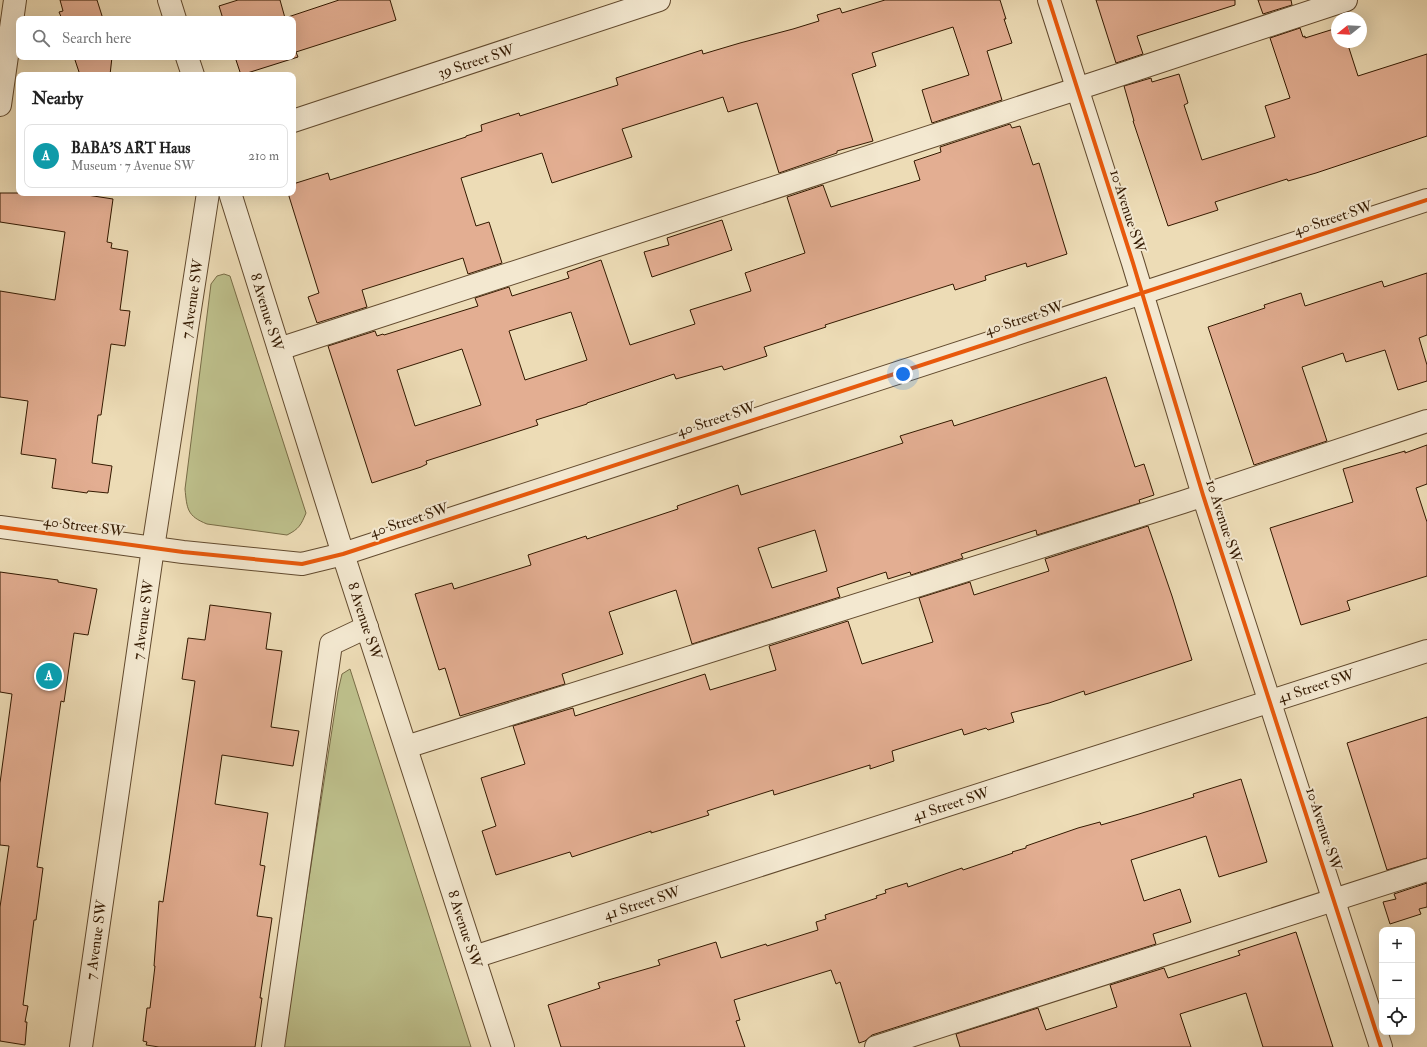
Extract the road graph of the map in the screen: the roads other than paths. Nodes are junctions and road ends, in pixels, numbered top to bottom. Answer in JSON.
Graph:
{"nodes":[{"id":1,"x":15,"y":0,"type":"edge"},
{"id":2,"x":169,"y":0,"type":"edge"},
{"id":3,"x":659,"y":0,"type":"edge"},
{"id":4,"x":1049,"y":0,"type":"edge"},
{"id":5,"x":1346,"y":0,"type":"edge"},
{"id":6,"x":174,"y":16,"type":"edge"},
{"id":7,"x":188,"y":60,"type":"edge"},
{"id":8,"x":192,"y":72,"type":"edge"},
{"id":9,"x":1077,"y":89,"type":"junction"},
{"id":10,"x":0,"y":105,"type":"edge"},
{"id":11,"x":296,"y":121,"type":"edge"},
{"id":12,"x":208,"y":196,"type":"edge"},
{"id":13,"x":231,"y":196,"type":"edge"},
{"id":14,"x":1427,"y":200,"type":"edge"},
{"id":15,"x":1141,"y":293,"type":"junction"},
{"id":16,"x":279,"y":349,"type":"junction"},
{"id":17,"x":1427,"y":422,"type":"edge"},
{"id":18,"x":1203,"y":495,"type":"junction"},
{"id":19,"x":0,"y":527,"type":"edge"},
{"id":20,"x":153,"y":548,"type":"junction"},
{"id":21,"x":343,"y":554,"type":"junction"},
{"id":22,"x":367,"y":627,"type":"junction"},
{"id":23,"x":1427,"y":650,"type":"edge"},
{"id":24,"x":1269,"y":702,"type":"junction"},
{"id":25,"x":406,"y":747,"type":"junction"},
{"id":26,"x":1427,"y":870,"type":"edge"},
{"id":27,"x":1335,"y":901,"type":"junction"},
{"id":28,"x":474,"y":956,"type":"junction"},
{"id":29,"x":81,"y":1047,"type":"edge"},
{"id":30,"x":273,"y":1047,"type":"edge"},
{"id":31,"x":503,"y":1047,"type":"edge"},
{"id":32,"x":876,"y":1047,"type":"edge"},
{"id":33,"x":1381,"y":1047,"type":"edge"}],
"edges":[{"from":1,"to":10,"type":"street"},
{"from":2,"to":6,"type":"street"},
{"from":3,"to":11,"type":"street","name":"39 Street SW"},
{"from":4,"to":9,"type":"street","name":"10 Avenue SW"},
{"from":5,"to":9,"type":"street"},
{"from":7,"to":8,"type":"street"},
{"from":9,"to":15,"type":"street","name":"10 Avenue SW"},
{"from":9,"to":16,"type":"street"},
{"from":12,"to":20,"type":"street","name":"7 Avenue SW"},
{"from":13,"to":16,"type":"street","name":"8 Avenue SW"},
{"from":14,"to":15,"type":"street","name":"40 Street SW"},
{"from":15,"to":18,"type":"street","name":"10 Avenue SW"},
{"from":15,"to":21,"type":"street","name":"40 Street SW"},
{"from":16,"to":21,"type":"street","name":"8 Avenue SW"},
{"from":17,"to":18,"type":"street"},
{"from":18,"to":24,"type":"street","name":"10 Avenue SW"},
{"from":18,"to":25,"type":"street"},
{"from":19,"to":20,"type":"street","name":"40 Street SW"},
{"from":20,"to":21,"type":"street","name":"40 Street SW"},
{"from":20,"to":29,"type":"street","name":"7 Avenue SW"},
{"from":21,"to":22,"type":"street","name":"8 Avenue SW"},
{"from":22,"to":25,"type":"street","name":"8 Avenue SW"},
{"from":22,"to":30,"type":"street"},
{"from":23,"to":24,"type":"street","name":"41 Street SW"},
{"from":24,"to":27,"type":"street","name":"10 Avenue SW"},
{"from":24,"to":28,"type":"street","name":"41 Street SW"},
{"from":25,"to":28,"type":"street","name":"8 Avenue SW"},
{"from":26,"to":27,"type":"street"},
{"from":27,"to":32,"type":"street"},
{"from":27,"to":33,"type":"street","name":"10 Avenue SW"},
{"from":28,"to":31,"type":"street","name":"8 Avenue SW"}]}
